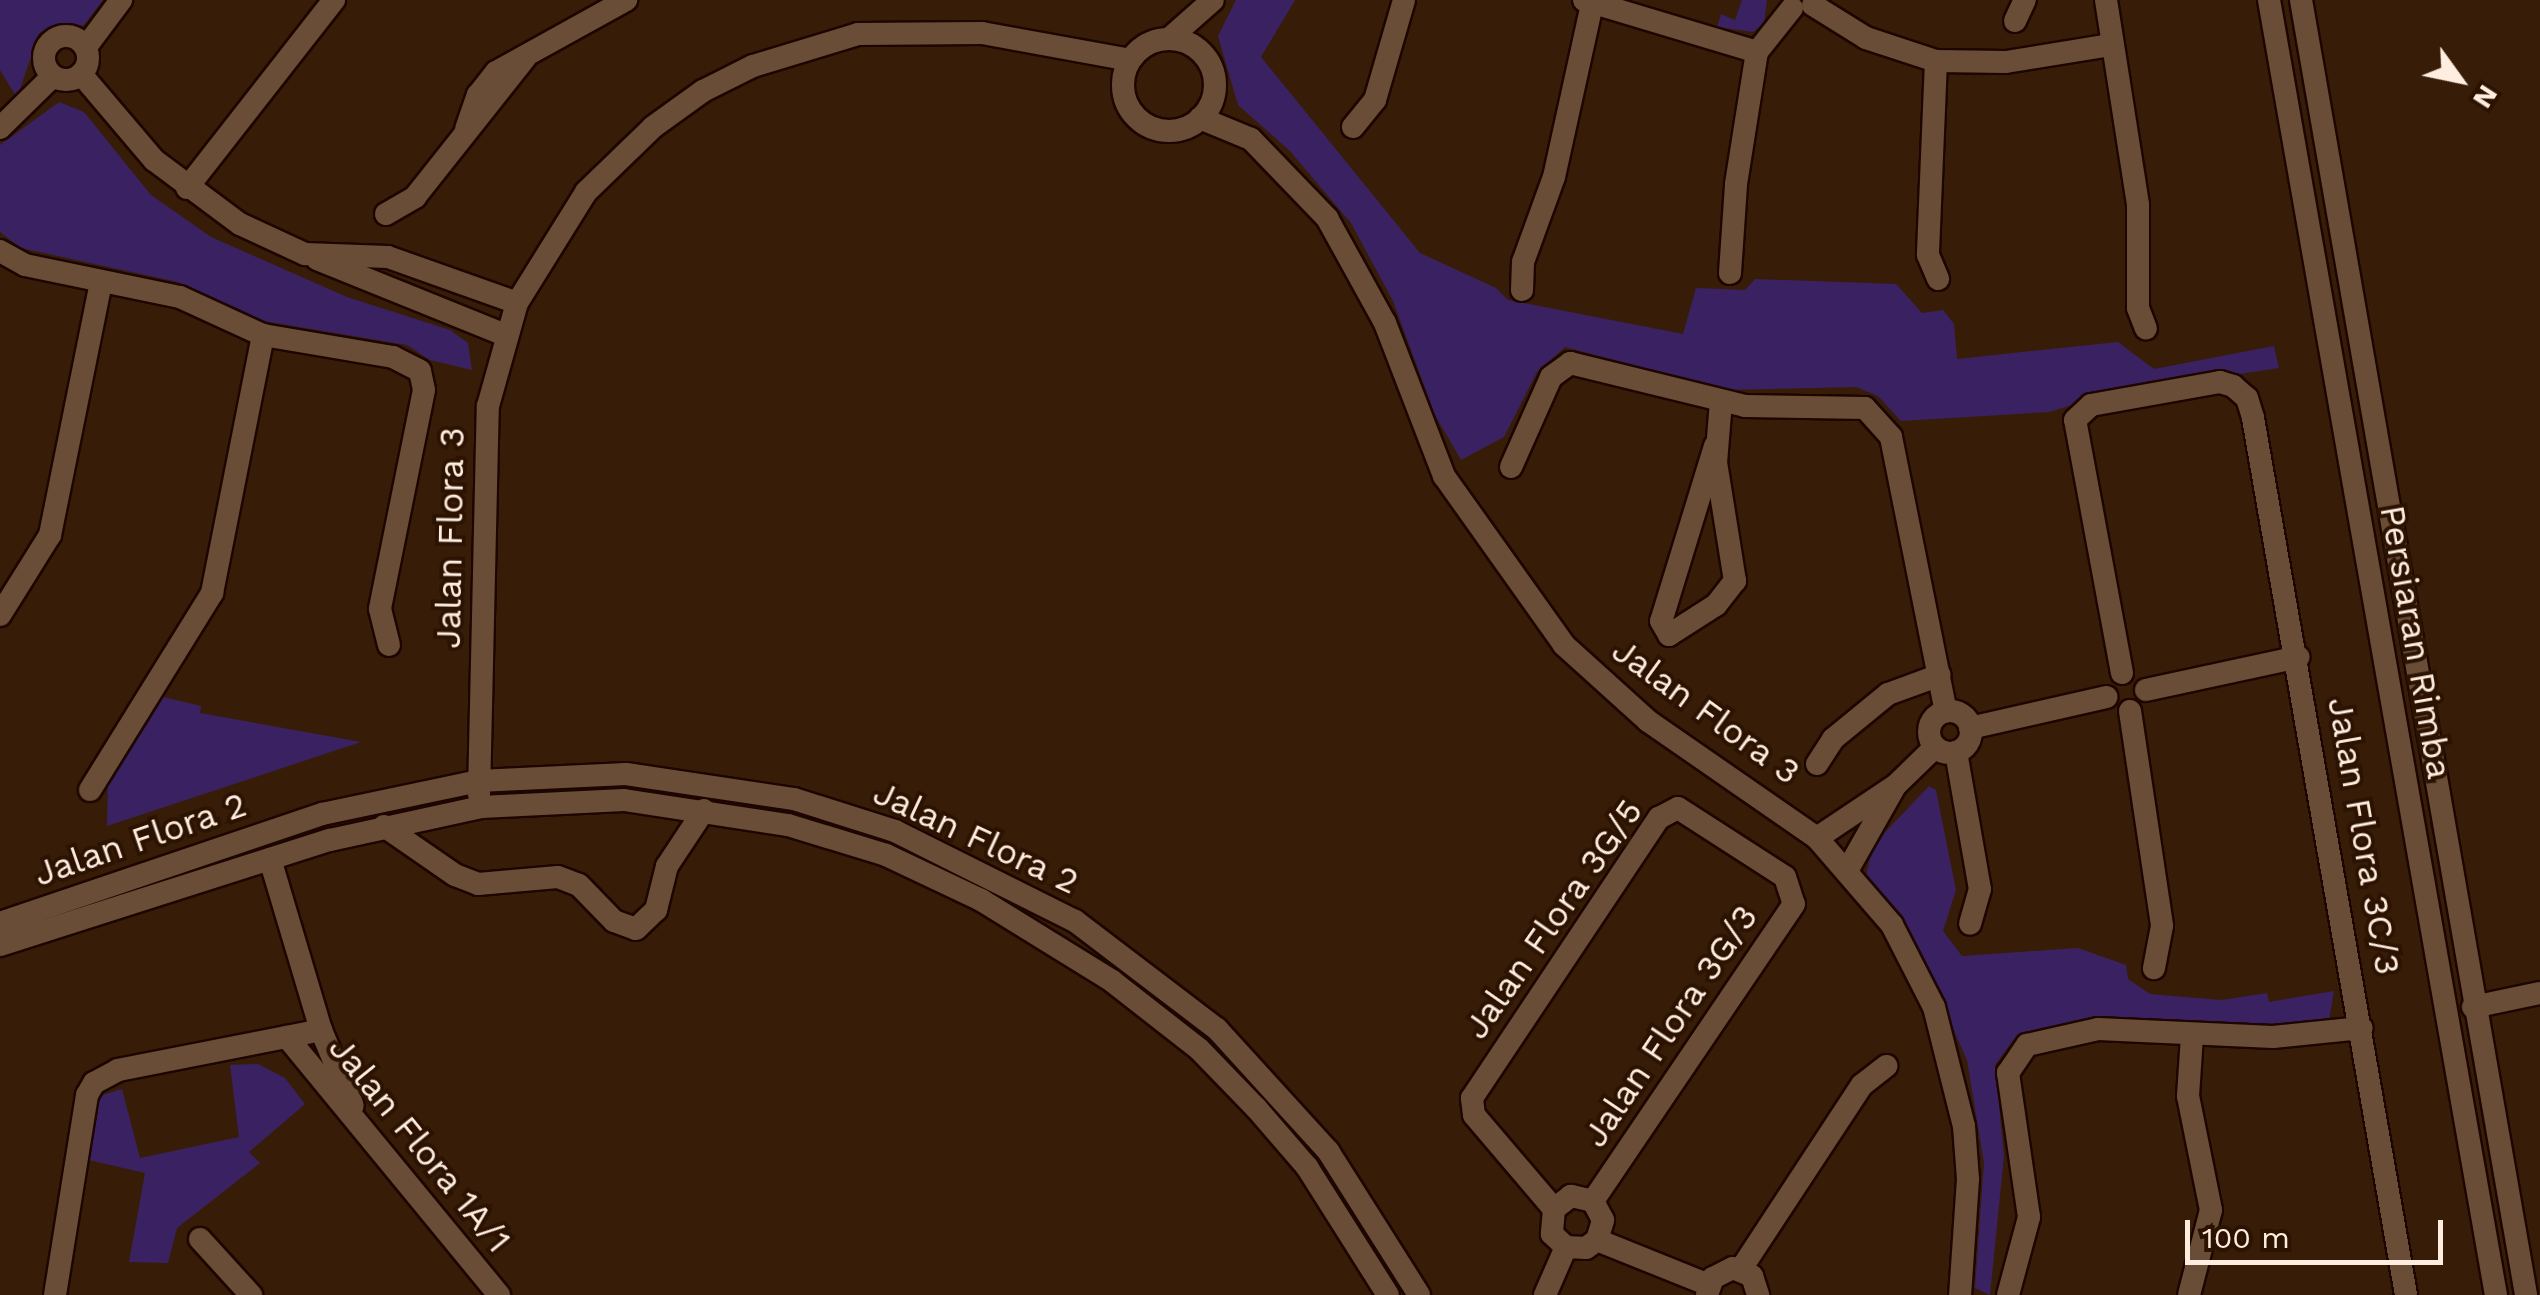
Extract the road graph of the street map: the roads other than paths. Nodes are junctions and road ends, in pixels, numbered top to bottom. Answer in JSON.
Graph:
{"nodes":[{"id":1,"x":121,"y":0,"type":"edge"},
{"id":2,"x":334,"y":0,"type":"edge"},
{"id":3,"x":626,"y":0,"type":"edge"},
{"id":4,"x":1404,"y":0,"type":"edge"},
{"id":5,"x":1590,"y":0,"type":"edge"},
{"id":6,"x":2106,"y":0,"type":"edge"},
{"id":7,"x":2269,"y":0,"type":"edge"},
{"id":8,"x":2301,"y":0,"type":"edge"},
{"id":9,"x":1802,"y":3,"type":"edge"},
{"id":10,"x":1207,"y":8,"type":"edge"},
{"id":11,"x":1170,"y":38,"type":"junction"},
{"id":12,"x":2110,"y":45,"type":"junction"},
{"id":13,"x":86,"y":47,"type":"junction"},
{"id":14,"x":1200,"y":50,"type":"junction"},
{"id":15,"x":1757,"y":52,"type":"junction"},
{"id":16,"x":1092,"y":57,"type":"junction"},
{"id":17,"x":1130,"y":60,"type":"junction"},
{"id":18,"x":1936,"y":61,"type":"junction"},
{"id":19,"x":81,"y":74,"type":"junction"},
{"id":20,"x":53,"y":76,"type":"junction"},
{"id":21,"x":1123,"y":89,"type":"junction"},
{"id":22,"x":1214,"y":93,"type":"junction"},
{"id":23,"x":1200,"y":118,"type":"junction"},
{"id":24,"x":1226,"y":124,"type":"junction"},
{"id":25,"x":1352,"y":127,"type":"dead end"},
{"id":26,"x":0,"y":128,"type":"edge"},
{"id":27,"x":187,"y":188,"type":"junction"},
{"id":28,"x":386,"y":214,"type":"dead end"},
{"id":29,"x":0,"y":251,"type":"edge"},
{"id":30,"x":305,"y":254,"type":"junction"},
{"id":31,"x":1730,"y":273,"type":"dead end"},
{"id":32,"x":1938,"y":279,"type":"dead end"},
{"id":33,"x":101,"y":282,"type":"junction"},
{"id":34,"x":1522,"y":290,"type":"dead end"},
{"id":35,"x":517,"y":303,"type":"junction"},
{"id":36,"x":2146,"y":330,"type":"dead end"},
{"id":37,"x":263,"y":335,"type":"junction"},
{"id":38,"x":505,"y":335,"type":"junction"},
{"id":39,"x":1721,"y":401,"type":"junction"},
{"id":40,"x":1716,"y":446,"type":"junction"},
{"id":41,"x":1511,"y":467,"type":"dead end"},
{"id":42,"x":0,"y":615,"type":"edge"},
{"id":43,"x":389,"y":645,"type":"dead end"},
{"id":44,"x":2298,"y":657,"type":"junction"},
{"id":45,"x":2122,"y":673,"type":"junction"},
{"id":46,"x":1940,"y":675,"type":"junction"},
{"id":47,"x":2146,"y":690,"type":"junction"},
{"id":48,"x":2107,"y":697,"type":"junction"},
{"id":49,"x":2130,"y":711,"type":"junction"},
{"id":50,"x":1946,"y":712,"type":"junction"},
{"id":51,"x":1970,"y":728,"type":"junction"},
{"id":52,"x":1946,"y":750,"type":"junction"},
{"id":53,"x":1817,"y":764,"type":"dead end"},
{"id":54,"x":478,"y":782,"type":"junction"},
{"id":55,"x":1896,"y":785,"type":"junction"},
{"id":56,"x":90,"y":790,"type":"dead end"},
{"id":57,"x":482,"y":808,"type":"junction"},
{"id":58,"x":704,"y":810,"type":"junction"},
{"id":59,"x":1694,"y":816,"type":"joint"},
{"id":60,"x":384,"y":826,"type":"junction"},
{"id":61,"x":1817,"y":838,"type":"junction"},
{"id":62,"x":270,"y":859,"type":"junction"},
{"id":63,"x":1848,"y":869,"type":"junction"},
{"id":64,"x":0,"y":923,"type":"edge"},
{"id":65,"x":1970,"y":924,"type":"dead end"},
{"id":66,"x":0,"y":945,"type":"edge"},
{"id":67,"x":2154,"y":968,"type":"dead end"},
{"id":68,"x":2540,"y":994,"type":"edge"},
{"id":69,"x":2473,"y":1007,"type":"junction"},
{"id":70,"x":2362,"y":1028,"type":"junction"},
{"id":71,"x":322,"y":1030,"type":"junction"},
{"id":72,"x":2192,"y":1035,"type":"junction"},
{"id":73,"x":287,"y":1037,"type":"junction"},
{"id":74,"x":1886,"y":1066,"type":"dead end"},
{"id":75,"x":363,"y":1130,"type":"junction"},
{"id":76,"x":1592,"y":1201,"type":"junction"},
{"id":77,"x":1554,"y":1209,"type":"junction"},
{"id":78,"x":200,"y":1239,"type":"dead end"},
{"id":79,"x":1597,"y":1240,"type":"junction"},
{"id":80,"x":1566,"y":1247,"type":"junction"},
{"id":81,"x":1741,"y":1270,"type":"junction"},
{"id":82,"x":233,"y":1285,"type":"edge"},
{"id":83,"x":1708,"y":1290,"type":"edge"},
{"id":84,"x":2398,"y":1292,"type":"edge"},
{"id":85,"x":54,"y":1295,"type":"edge"},
{"id":86,"x":252,"y":1295,"type":"edge"},
{"id":87,"x":499,"y":1295,"type":"edge"},
{"id":88,"x":1388,"y":1295,"type":"edge"},
{"id":89,"x":1419,"y":1295,"type":"edge"},
{"id":90,"x":1544,"y":1295,"type":"edge"},
{"id":91,"x":1758,"y":1295,"type":"edge"},
{"id":92,"x":1960,"y":1295,"type":"edge"},
{"id":93,"x":2008,"y":1295,"type":"edge"},
{"id":94,"x":2189,"y":1295,"type":"edge"},
{"id":95,"x":2496,"y":1295,"type":"edge"},
{"id":96,"x":2526,"y":1295,"type":"edge"}],
"edges":[{"from":1,"to":13,"type":"street"},
{"from":2,"to":27,"type":"street"},
{"from":3,"to":28,"type":"street"},
{"from":4,"to":25,"type":"street"},
{"from":5,"to":15,"type":"street"},
{"from":5,"to":34,"type":"street"},
{"from":6,"to":12,"type":"street"},
{"from":7,"to":95,"type":"street","name":"Persiaran Rimba"},
{"from":8,"to":69,"type":"street","name":"Persiaran Rimba"},
{"from":9,"to":15,"type":"street"},
{"from":9,"to":18,"type":"street"},
{"from":10,"to":11,"type":"street"},
{"from":10,"to":14,"type":"street"},
{"from":11,"to":14,"type":"street"},
{"from":11,"to":17,"type":"street"},
{"from":12,"to":18,"type":"street"},
{"from":12,"to":36,"type":"street"},
{"from":13,"to":19,"type":"street"},
{"from":13,"to":20,"type":"street"},
{"from":14,"to":22,"type":"street"},
{"from":15,"to":31,"type":"street"},
{"from":16,"to":17,"type":"street","name":"Jalan Flora 3"},
{"from":16,"to":21,"type":"street","name":"Jalan Flora 3"},
{"from":16,"to":35,"type":"street","name":"Jalan Flora 3"},
{"from":17,"to":21,"type":"street"},
{"from":18,"to":32,"type":"street"},
{"from":19,"to":20,"type":"street"},
{"from":19,"to":27,"type":"street"},
{"from":20,"to":26,"type":"street"},
{"from":21,"to":23,"type":"street","name":"Jalan Flora 3"},
{"from":22,"to":23,"type":"street"},
{"from":22,"to":24,"type":"street"},
{"from":23,"to":24,"type":"street","name":"Jalan Flora 3"},
{"from":24,"to":61,"type":"street","name":"Jalan Flora 3"},
{"from":27,"to":30,"type":"street"},
{"from":29,"to":33,"type":"street"},
{"from":30,"to":35,"type":"street"},
{"from":30,"to":38,"type":"street"},
{"from":33,"to":37,"type":"street"},
{"from":33,"to":42,"type":"street"},
{"from":35,"to":38,"type":"street","name":"Jalan Flora 3"},
{"from":37,"to":43,"type":"street"},
{"from":37,"to":56,"type":"street"},
{"from":38,"to":54,"type":"street","name":"Jalan Flora 3"},
{"from":39,"to":40,"type":"street"},
{"from":39,"to":41,"type":"street"},
{"from":39,"to":46,"type":"street"},
{"from":40,"to":40,"type":"street"},
{"from":44,"to":45,"type":"street","name":"Jalan Flora 3C/3"},
{"from":44,"to":47,"type":"street"},
{"from":44,"to":70,"type":"street","name":"Jalan Flora 3C/3"},
{"from":45,"to":47,"type":"street"},
{"from":45,"to":48,"type":"street"},
{"from":46,"to":50,"type":"street"},
{"from":46,"to":53,"type":"street"},
{"from":47,"to":49,"type":"street"},
{"from":48,"to":49,"type":"street"},
{"from":48,"to":51,"type":"street"},
{"from":49,"to":67,"type":"street"},
{"from":50,"to":51,"type":"street"},
{"from":50,"to":52,"type":"street"},
{"from":51,"to":52,"type":"street"},
{"from":52,"to":55,"type":"street"},
{"from":52,"to":65,"type":"street"},
{"from":54,"to":57,"type":"street","name":"Jalan Flora 3"},
{"from":54,"to":64,"type":"street","name":"Jalan Flora 2"},
{"from":54,"to":89,"type":"street","name":"Jalan Flora 2"},
{"from":55,"to":61,"type":"street"},
{"from":55,"to":63,"type":"street"},
{"from":57,"to":58,"type":"street","name":"Jalan Flora 2"},
{"from":57,"to":60,"type":"street","name":"Jalan Flora 2"},
{"from":58,"to":60,"type":"street"},
{"from":58,"to":88,"type":"street","name":"Jalan Flora 2"},
{"from":59,"to":76,"type":"street","name":"Jalan Flora 3G/3"},
{"from":59,"to":77,"type":"street","name":"Jalan Flora 3G/5"},
{"from":60,"to":62,"type":"street","name":"Jalan Flora 2"},
{"from":61,"to":63,"type":"street","name":"Jalan Flora 3"},
{"from":62,"to":66,"type":"street","name":"Jalan Flora 2"},
{"from":62,"to":71,"type":"street"},
{"from":63,"to":92,"type":"street","name":"Jalan Flora 3"},
{"from":68,"to":69,"type":"street"},
{"from":69,"to":96,"type":"street","name":"Persiaran Rimba"},
{"from":70,"to":72,"type":"street"},
{"from":70,"to":84,"type":"street","name":"Jalan Flora 3C/3"},
{"from":71,"to":73,"type":"street","name":"Jalan Flora 1A/1"},
{"from":71,"to":75,"type":"street"},
{"from":72,"to":93,"type":"street"},
{"from":72,"to":94,"type":"street"},
{"from":73,"to":75,"type":"street","name":"Jalan Flora 1A/1"},
{"from":73,"to":85,"type":"street","name":"Jalan Flora 1A/1"},
{"from":74,"to":81,"type":"street"},
{"from":75,"to":87,"type":"street","name":"Jalan Flora 1A/1"},
{"from":76,"to":77,"type":"street"},
{"from":76,"to":79,"type":"street"},
{"from":77,"to":80,"type":"street"},
{"from":78,"to":82,"type":"street"},
{"from":79,"to":80,"type":"street"},
{"from":79,"to":83,"type":"street"},
{"from":80,"to":90,"type":"street"},
{"from":81,"to":83,"type":"street"},
{"from":81,"to":91,"type":"street"},
{"from":82,"to":86,"type":"street"}]}
